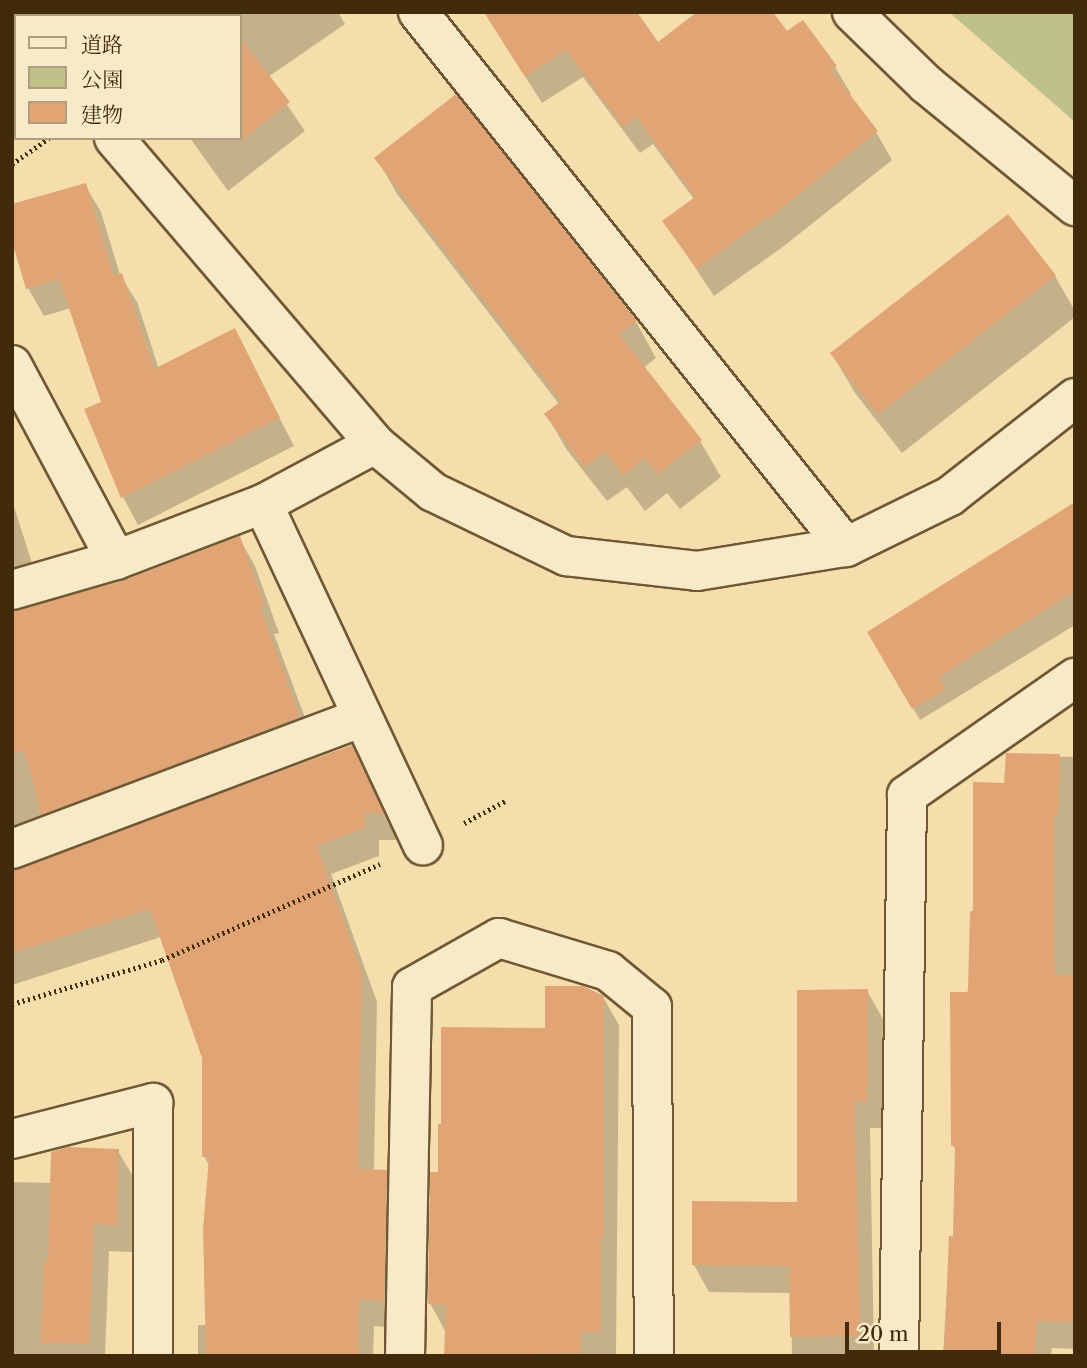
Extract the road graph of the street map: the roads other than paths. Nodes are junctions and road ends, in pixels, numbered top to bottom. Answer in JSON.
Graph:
{"nodes":[{"id":1,"x":418,"y":12,"type":"edge"},
{"id":2,"x":852,"y":12,"type":"edge"},
{"id":3,"x":116,"y":140,"type":"edge"},
{"id":4,"x":1075,"y":206,"type":"edge"},
{"id":5,"x":12,"y":365,"type":"edge"},
{"id":6,"x":1075,"y":398,"type":"edge"},
{"id":7,"x":375,"y":444,"type":"junction"},
{"id":8,"x":263,"y":504,"type":"junction"},
{"id":9,"x":846,"y":547,"type":"junction"},
{"id":10,"x":116,"y":560,"type":"junction"},
{"id":11,"x":12,"y":590,"type":"edge"},
{"id":12,"x":1075,"y":678,"type":"edge"},
{"id":13,"x":361,"y":718,"type":"junction"},
{"id":14,"x":423,"y":845,"type":"road end"},
{"id":15,"x":12,"y":849,"type":"edge"},
{"id":16,"x":12,"y":1139,"type":"edge"},
{"id":17,"x":153,"y":1356,"type":"edge"},
{"id":18,"x":405,"y":1356,"type":"edge"},
{"id":19,"x":654,"y":1356,"type":"edge"},
{"id":20,"x":899,"y":1356,"type":"edge"}],
"edges":[{"from":1,"to":9,"type":"street"},
{"from":2,"to":4,"type":"street"},
{"from":3,"to":7,"type":"street"},
{"from":5,"to":10,"type":"street"},
{"from":6,"to":9,"type":"street"},
{"from":7,"to":8,"type":"street"},
{"from":7,"to":9,"type":"street"},
{"from":8,"to":10,"type":"street"},
{"from":8,"to":13,"type":"street"},
{"from":10,"to":11,"type":"street"},
{"from":12,"to":20,"type":"street"},
{"from":13,"to":14,"type":"street"},
{"from":13,"to":15,"type":"street"},
{"from":16,"to":17,"type":"street"},
{"from":18,"to":19,"type":"street"}]}
